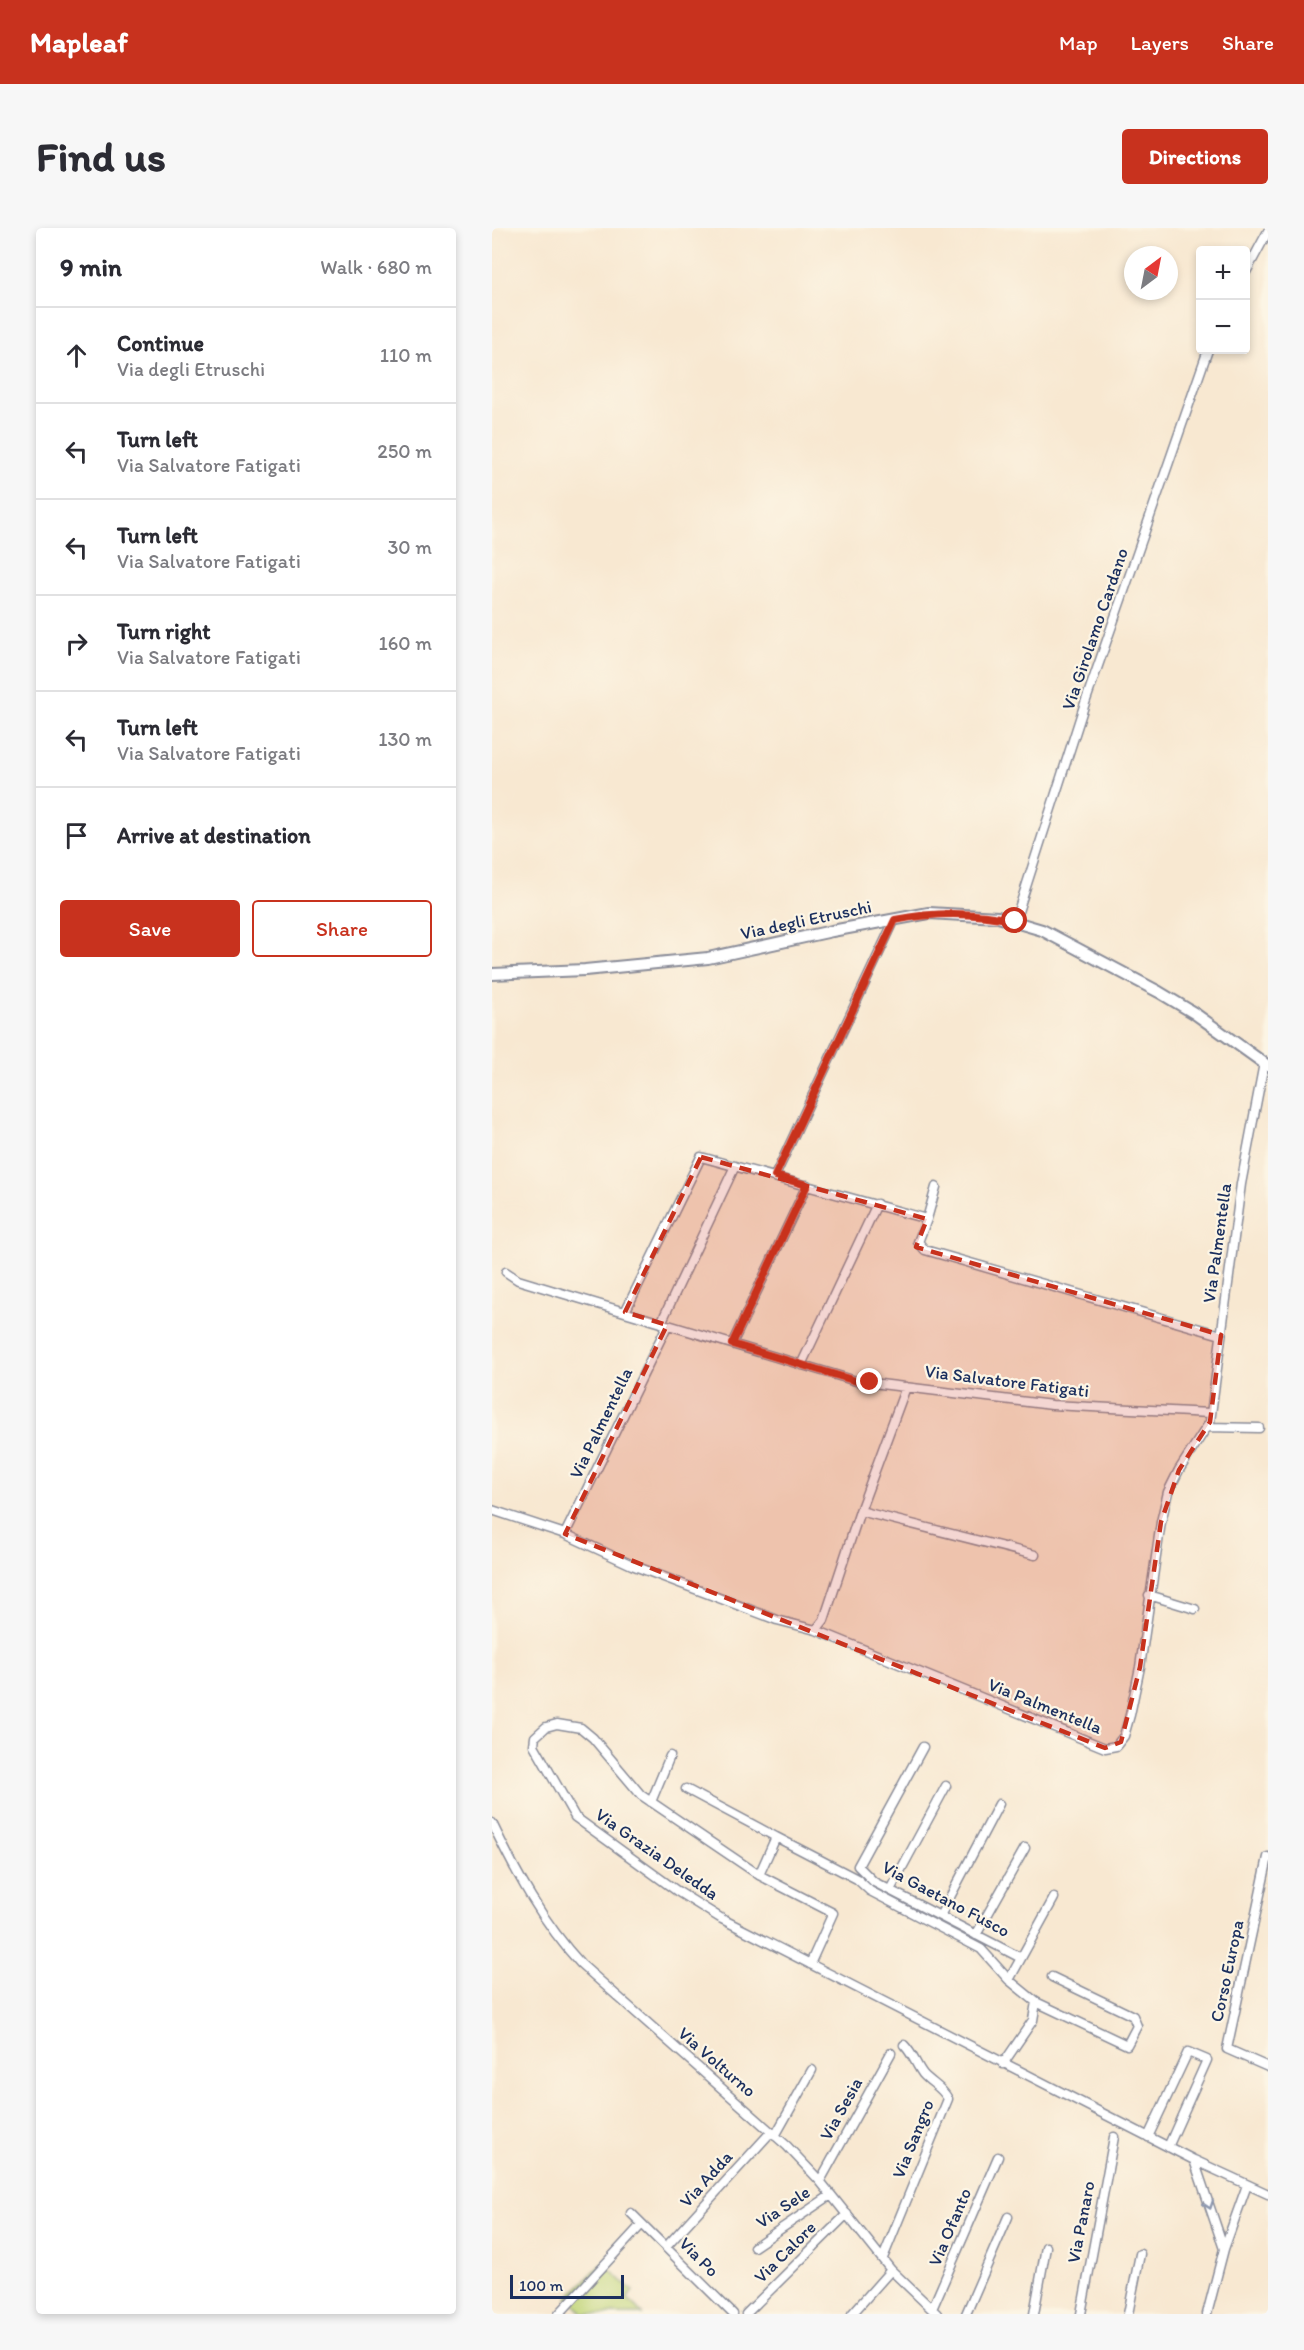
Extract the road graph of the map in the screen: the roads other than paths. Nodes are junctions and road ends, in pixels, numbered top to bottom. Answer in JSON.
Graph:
{"nodes":[{"id":1,"x":1268,"y":231,"type":"edge"},
{"id":2,"x":1250,"y":263,"type":"edge"},
{"id":3,"x":1207,"y":354,"type":"edge"},
{"id":4,"x":895,"y":920,"type":"junction"},
{"id":5,"x":1015,"y":921,"type":"junction"},
{"id":6,"x":492,"y":974,"type":"edge"},
{"id":7,"x":1266,"y":1064,"type":"edge"},
{"id":8,"x":735,"y":1166,"type":"junction"},
{"id":9,"x":775,"y":1176,"type":"junction"},
{"id":10,"x":807,"y":1185,"type":"junction"},
{"id":11,"x":936,"y":1187,"type":"dead end"},
{"id":12,"x":878,"y":1204,"type":"junction"},
{"id":13,"x":927,"y":1219,"type":"junction"},
{"id":14,"x":506,"y":1272,"type":"dead end"},
{"id":15,"x":625,"y":1312,"type":"junction"},
{"id":16,"x":664,"y":1324,"type":"junction"},
{"id":17,"x":1221,"y":1335,"type":"junction"},
{"id":18,"x":732,"y":1344,"type":"junction"},
{"id":19,"x":801,"y":1365,"type":"junction"},
{"id":20,"x":906,"y":1387,"type":"junction"},
{"id":21,"x":1210,"y":1413,"type":"junction"},
{"id":22,"x":1207,"y":1427,"type":"junction"},
{"id":23,"x":1259,"y":1428,"type":"dead end"},
{"id":24,"x":492,"y":1510,"type":"edge"},
{"id":25,"x":860,"y":1510,"type":"junction"},
{"id":26,"x":565,"y":1534,"type":"junction"},
{"id":27,"x":1035,"y":1555,"type":"dead end"},
{"id":28,"x":1149,"y":1595,"type":"junction"},
{"id":29,"x":1195,"y":1609,"type":"dead end"},
{"id":30,"x":816,"y":1630,"type":"junction"},
{"id":31,"x":924,"y":1747,"type":"dead end"},
{"id":32,"x":670,"y":1756,"type":"dead end"},
{"id":33,"x":946,"y":1786,"type":"dead end"},
{"id":34,"x":686,"y":1789,"type":"dead end"},
{"id":35,"x":651,"y":1802,"type":"junction"},
{"id":36,"x":999,"y":1804,"type":"dead end"},
{"id":37,"x":492,"y":1822,"type":"edge"},
{"id":38,"x":776,"y":1837,"type":"junction"},
{"id":39,"x":1025,"y":1848,"type":"dead end"},
{"id":40,"x":1268,"y":1857,"type":"edge"},
{"id":41,"x":759,"y":1875,"type":"junction"},
{"id":42,"x":890,"y":1890,"type":"junction"},
{"id":43,"x":1054,"y":1898,"type":"dead end"},
{"id":44,"x":940,"y":1916,"type":"junction"},
{"id":45,"x":976,"y":1935,"type":"junction"},
{"id":46,"x":1021,"y":1958,"type":"junction"},
{"id":47,"x":810,"y":1964,"type":"junction"},
{"id":48,"x":1052,"y":1977,"type":"dead end"},
{"id":49,"x":1009,"y":1980,"type":"junction"},
{"id":50,"x":1036,"y":2002,"type":"junction"},
{"id":51,"x":904,"y":2045,"type":"dead end"},
{"id":52,"x":891,"y":2053,"type":"dead end"},
{"id":53,"x":1003,"y":2064,"type":"junction"},
{"id":54,"x":1268,"y":2067,"type":"edge"},
{"id":55,"x":812,"y":2070,"type":"dead end"},
{"id":56,"x":773,"y":2134,"type":"junction"},
{"id":57,"x":1114,"y":2137,"type":"dead end"},
{"id":58,"x":1148,"y":2138,"type":"junction"},
{"id":59,"x":1168,"y":2147,"type":"junction"},
{"id":60,"x":998,"y":2157,"type":"dead end"},
{"id":61,"x":1194,"y":2160,"type":"junction"},
{"id":62,"x":820,"y":2181,"type":"junction"},
{"id":63,"x":1247,"y":2185,"type":"junction"},
{"id":64,"x":1268,"y":2194,"type":"edge"},
{"id":65,"x":831,"y":2195,"type":"junction"},
{"id":66,"x":631,"y":2213,"type":"dead end"},
{"id":67,"x":847,"y":2214,"type":"junction"},
{"id":68,"x":1008,"y":2217,"type":"dead end"},
{"id":69,"x":642,"y":2224,"type":"junction"},
{"id":70,"x":666,"y":2247,"type":"junction"},
{"id":71,"x":753,"y":2247,"type":"dead end"},
{"id":72,"x":1046,"y":2247,"type":"dead end"},
{"id":73,"x":1224,"y":2249,"type":"junction"},
{"id":74,"x":1140,"y":2254,"type":"dead end"},
{"id":75,"x":883,"y":2258,"type":"junction"},
{"id":76,"x":891,"y":2270,"type":"junction"},
{"id":77,"x":935,"y":2312,"type":"edge"},
{"id":78,"x":559,"y":2314,"type":"edge"},
{"id":79,"x":733,"y":2314,"type":"edge"},
{"id":80,"x":746,"y":2314,"type":"edge"},
{"id":81,"x":852,"y":2314,"type":"edge"},
{"id":82,"x":966,"y":2314,"type":"edge"},
{"id":83,"x":1034,"y":2314,"type":"edge"},
{"id":84,"x":1081,"y":2314,"type":"edge"},
{"id":85,"x":1128,"y":2314,"type":"edge"},
{"id":86,"x":1207,"y":2314,"type":"edge"}],
"edges":[{"from":1,"to":2,"type":"street"},
{"from":3,"to":5,"type":"street","name":"Via Girolamo Cardano"},
{"from":4,"to":5,"type":"main road","name":"Via degli Etruschi"},
{"from":4,"to":6,"type":"main road","name":"Via degli Etruschi"},
{"from":4,"to":9,"type":"street"},
{"from":5,"to":7,"type":"main road","name":"Via degli Etruschi"},
{"from":7,"to":17,"type":"street","name":"Via Palmentella"},
{"from":8,"to":9,"type":"street"},
{"from":8,"to":15,"type":"street"},
{"from":8,"to":16,"type":"street"},
{"from":9,"to":10,"type":"street"},
{"from":10,"to":12,"type":"street"},
{"from":10,"to":18,"type":"street"},
{"from":11,"to":13,"type":"street"},
{"from":12,"to":13,"type":"street"},
{"from":12,"to":19,"type":"street"},
{"from":13,"to":17,"type":"street"},
{"from":14,"to":15,"type":"street","name":"Via Salvatore Fatigati"},
{"from":15,"to":16,"type":"street","name":"Via Salvatore Fatigati"},
{"from":16,"to":18,"type":"street","name":"Via Salvatore Fatigati"},
{"from":16,"to":26,"type":"street","name":"Via Palmentella"},
{"from":17,"to":21,"type":"street","name":"Via Palmentella"},
{"from":18,"to":19,"type":"street","name":"Via Salvatore Fatigati"},
{"from":19,"to":20,"type":"street","name":"Via Salvatore Fatigati"},
{"from":20,"to":21,"type":"street","name":"Via Salvatore Fatigati"},
{"from":20,"to":25,"type":"street"},
{"from":21,"to":22,"type":"street","name":"Via Palmentella"},
{"from":22,"to":23,"type":"street"},
{"from":22,"to":28,"type":"street","name":"Via Palmentella"},
{"from":24,"to":26,"type":"street","name":"Via Palmentella"},
{"from":25,"to":27,"type":"street"},
{"from":25,"to":30,"type":"street"},
{"from":26,"to":30,"type":"street","name":"Via Palmentella"},
{"from":28,"to":29,"type":"street"},
{"from":28,"to":30,"type":"street","name":"Via Palmentella"},
{"from":31,"to":42,"type":"street","name":"Via Gaetano Fusco"},
{"from":32,"to":35,"type":"street"},
{"from":33,"to":42,"type":"street"},
{"from":34,"to":38,"type":"street"},
{"from":35,"to":41,"type":"street","name":"Via Grazia Deledda"},
{"from":35,"to":47,"type":"street","name":"Via Grazia Deledda"},
{"from":36,"to":44,"type":"street"},
{"from":37,"to":56,"type":"street","name":"Via Volturno"},
{"from":38,"to":41,"type":"street"},
{"from":38,"to":49,"type":"street"},
{"from":39,"to":45,"type":"street"},
{"from":40,"to":54,"type":"street","name":"Corso Europa"},
{"from":41,"to":47,"type":"street","name":"Via Grazia Deledda"},
{"from":42,"to":44,"type":"street","name":"Via Gaetano Fusco"},
{"from":43,"to":46,"type":"street"},
{"from":44,"to":45,"type":"street","name":"Via Gaetano Fusco"},
{"from":45,"to":46,"type":"street","name":"Via Gaetano Fusco"},
{"from":46,"to":49,"type":"street"},
{"from":47,"to":53,"type":"street","name":"Via Grazia Deledda"},
{"from":48,"to":50,"type":"street"},
{"from":49,"to":50,"type":"street"},
{"from":50,"to":53,"type":"street"},
{"from":51,"to":75,"type":"street","name":"Via Sangro"},
{"from":52,"to":62,"type":"street","name":"Via Sesia"},
{"from":53,"to":58,"type":"street","name":"Via Grazia Deledda"},
{"from":55,"to":56,"type":"street","name":"Via Adda"},
{"from":56,"to":62,"type":"street","name":"Via Volturno"},
{"from":56,"to":70,"type":"street","name":"Via Adda"},
{"from":57,"to":84,"type":"street","name":"Via Panaro"},
{"from":58,"to":59,"type":"street","name":"Via Grazia Deledda"},
{"from":58,"to":59,"type":"street"},
{"from":59,"to":61,"type":"street","name":"Via Grazia Deledda"},
{"from":60,"to":77,"type":"street","name":"Via Ofanto"},
{"from":61,"to":63,"type":"street","name":"Via Grazia Deledda"},
{"from":61,"to":73,"type":"street","one_way":true},
{"from":62,"to":65,"type":"street","name":"Via Volturno"},
{"from":63,"to":64,"type":"street","name":"Via Grazia Deledda"},
{"from":63,"to":73,"type":"street"},
{"from":65,"to":67,"type":"street","name":"Via Volturno"},
{"from":65,"to":71,"type":"street","name":"Via Sele"},
{"from":66,"to":69,"type":"street","name":"Via Po"},
{"from":67,"to":75,"type":"street","name":"Via Volturno"},
{"from":67,"to":80,"type":"street","name":"Via Calore"},
{"from":68,"to":82,"type":"street"},
{"from":69,"to":70,"type":"street","name":"Via Po"},
{"from":69,"to":78,"type":"street"},
{"from":70,"to":79,"type":"street","name":"Via Po"},
{"from":72,"to":83,"type":"street"},
{"from":73,"to":86,"type":"street"},
{"from":74,"to":85,"type":"street"},
{"from":75,"to":76,"type":"street","name":"Via Volturno"},
{"from":76,"to":77,"type":"street","name":"Via Volturno"},
{"from":76,"to":81,"type":"street"}]}
